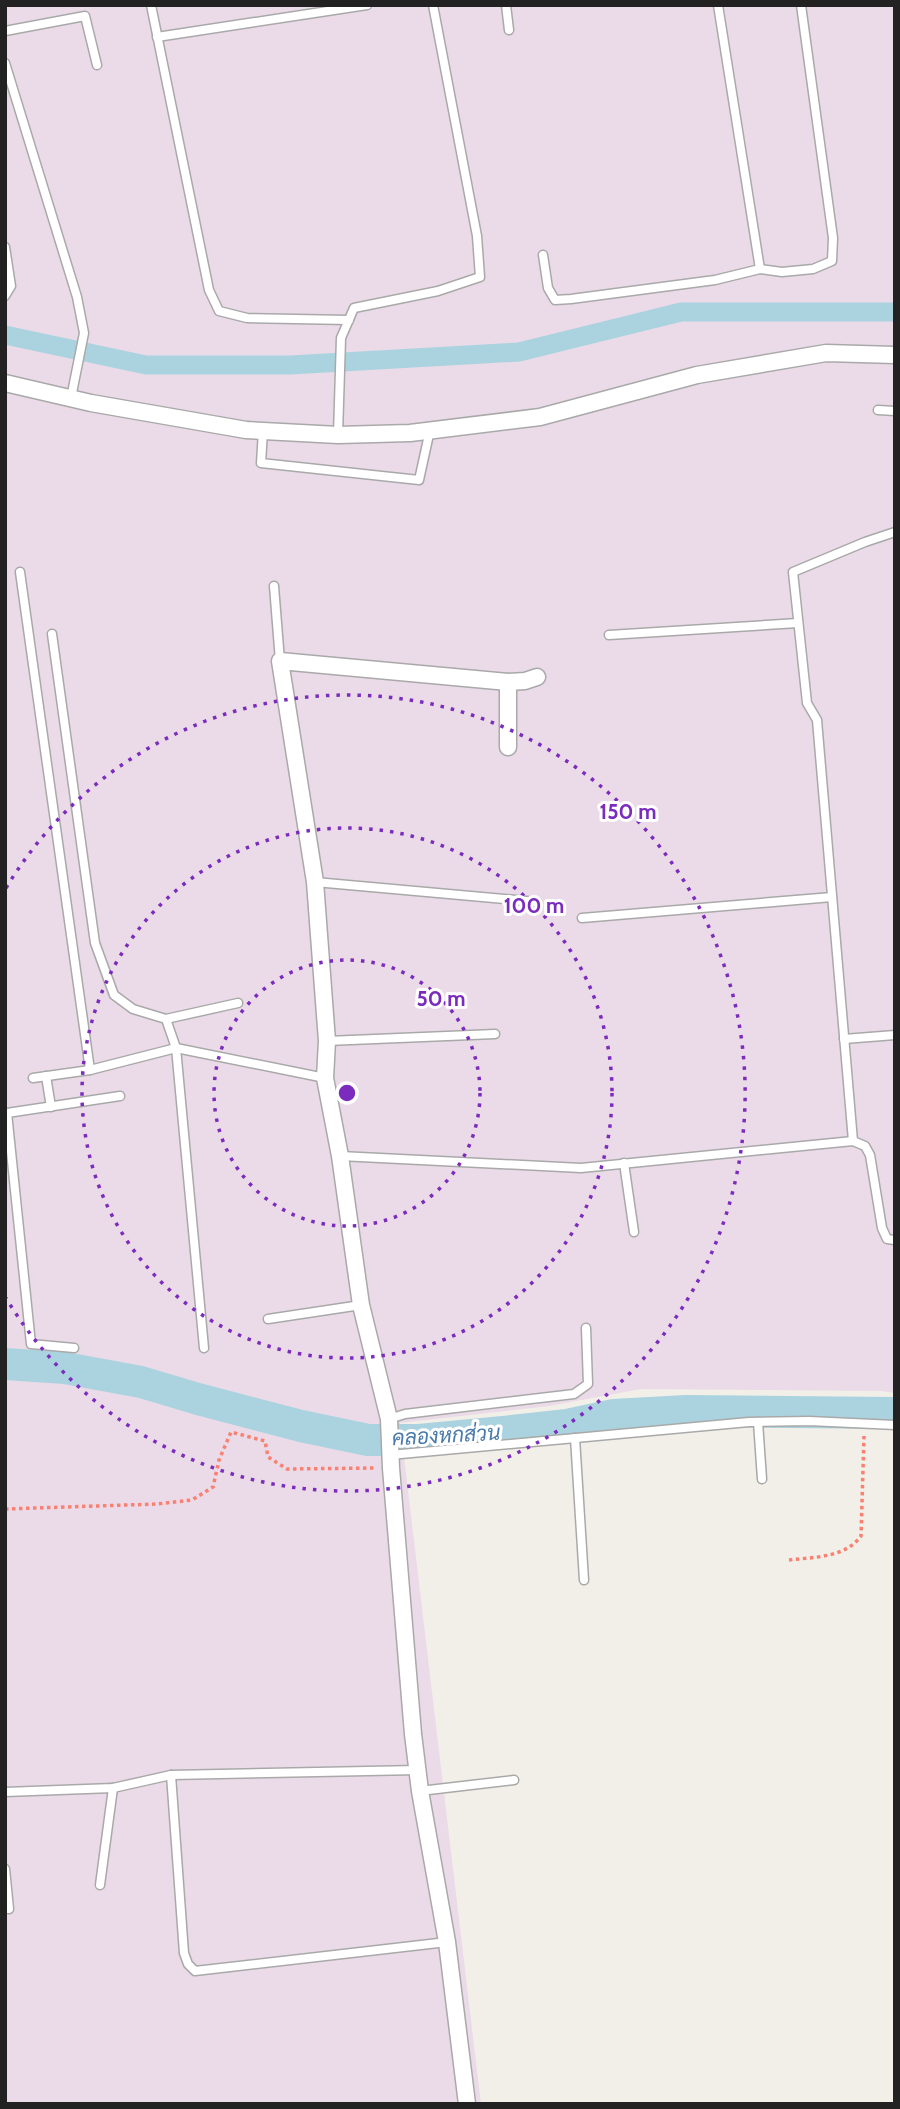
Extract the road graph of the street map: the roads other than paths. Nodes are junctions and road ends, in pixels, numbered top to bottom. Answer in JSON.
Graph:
{"nodes":[{"id":1,"x":151,"y":5,"type":"edge"},
{"id":2,"x":367,"y":5,"type":"edge"},
{"id":3,"x":433,"y":5,"type":"edge"},
{"id":4,"x":506,"y":5,"type":"edge"},
{"id":5,"x":718,"y":5,"type":"edge"},
{"id":6,"x":801,"y":5,"type":"edge"},
{"id":7,"x":509,"y":30,"type":"dead end"},
{"id":8,"x":5,"y":31,"type":"edge"},
{"id":9,"x":157,"y":37,"type":"junction"},
{"id":10,"x":5,"y":63,"type":"edge"},
{"id":11,"x":97,"y":65,"type":"dead end"},
{"id":12,"x":5,"y":247,"type":"edge"},
{"id":13,"x":543,"y":255,"type":"dead end"},
{"id":14,"x":760,"y":269,"type":"junction"},
{"id":15,"x":5,"y":296,"type":"edge"},
{"id":16,"x":349,"y":320,"type":"junction"},
{"id":17,"x":895,"y":355,"type":"edge"},
{"id":18,"x":5,"y":383,"type":"edge"},
{"id":19,"x":71,"y":398,"type":"junction"},
{"id":20,"x":878,"y":410,"type":"dead end"},
{"id":21,"x":895,"y":411,"type":"edge"},
{"id":22,"x":430,"y":430,"type":"junction"},
{"id":23,"x":262,"y":431,"type":"junction"},
{"id":24,"x":338,"y":435,"type":"junction"},
{"id":25,"x":895,"y":532,"type":"edge"},
{"id":26,"x":20,"y":572,"type":"dead end"},
{"id":27,"x":274,"y":586,"type":"dead end"},
{"id":28,"x":798,"y":623,"type":"junction"},
{"id":29,"x":52,"y":634,"type":"dead end"},
{"id":30,"x":608,"y":635,"type":"dead end"},
{"id":31,"x":280,"y":661,"type":"junction"},
{"id":32,"x":537,"y":677,"type":"dead end"},
{"id":33,"x":508,"y":682,"type":"junction"},
{"id":34,"x":509,"y":747,"type":"dead end"},
{"id":35,"x":315,"y":882,"type":"junction"},
{"id":36,"x":832,"y":897,"type":"junction"},
{"id":37,"x":537,"y":902,"type":"dead end"},
{"id":38,"x":582,"y":918,"type":"dead end"},
{"id":39,"x":238,"y":1003,"type":"dead end"},
{"id":40,"x":166,"y":1019,"type":"junction"},
{"id":41,"x":495,"y":1034,"type":"dead end"},
{"id":42,"x":895,"y":1035,"type":"edge"},
{"id":43,"x":845,"y":1040,"type":"junction"},
{"id":44,"x":327,"y":1041,"type":"junction"},
{"id":45,"x":176,"y":1048,"type":"junction"},
{"id":46,"x":90,"y":1070,"type":"junction"},
{"id":47,"x":46,"y":1076,"type":"junction"},
{"id":48,"x":33,"y":1078,"type":"dead end"},
{"id":49,"x":325,"y":1078,"type":"junction"},
{"id":50,"x":120,"y":1096,"type":"dead end"},
{"id":51,"x":51,"y":1107,"type":"junction"},
{"id":52,"x":853,"y":1141,"type":"junction"},
{"id":53,"x":340,"y":1156,"type":"junction"},
{"id":54,"x":624,"y":1163,"type":"junction"},
{"id":55,"x":634,"y":1232,"type":"dead end"},
{"id":56,"x":895,"y":1240,"type":"edge"},
{"id":57,"x":361,"y":1305,"type":"junction"},
{"id":58,"x":268,"y":1319,"type":"dead end"},
{"id":59,"x":586,"y":1328,"type":"dead end"},
{"id":60,"x":74,"y":1348,"type":"dead end"},
{"id":61,"x":204,"y":1348,"type":"dead end"},
{"id":62,"x":389,"y":1419,"type":"junction"},
{"id":63,"x":758,"y":1422,"type":"junction"},
{"id":64,"x":895,"y":1425,"type":"edge"},
{"id":65,"x":575,"y":1438,"type":"junction"},
{"id":66,"x":390,"y":1457,"type":"junction"},
{"id":67,"x":762,"y":1479,"type":"dead end"},
{"id":68,"x":584,"y":1580,"type":"dead end"},
{"id":69,"x":418,"y":1770,"type":"junction"},
{"id":70,"x":171,"y":1775,"type":"junction"},
{"id":71,"x":514,"y":1780,"type":"dead end"},
{"id":72,"x":113,"y":1788,"type":"junction"},
{"id":73,"x":420,"y":1791,"type":"junction"},
{"id":74,"x":5,"y":1793,"type":"edge"},
{"id":75,"x":5,"y":1869,"type":"edge"},
{"id":76,"x":100,"y":1885,"type":"dead end"},
{"id":77,"x":9,"y":1909,"type":"dead end"},
{"id":78,"x":447,"y":1942,"type":"junction"},
{"id":79,"x":467,"y":2104,"type":"edge"}],
"edges":[{"from":1,"to":9,"type":"lane"},
{"from":2,"to":9,"type":"lane"},
{"from":3,"to":16,"type":"lane"},
{"from":4,"to":7,"type":"lane"},
{"from":5,"to":14,"type":"lane"},
{"from":6,"to":14,"type":"lane"},
{"from":8,"to":11,"type":"lane"},
{"from":9,"to":16,"type":"lane"},
{"from":10,"to":19,"type":"lane"},
{"from":12,"to":15,"type":"lane"},
{"from":13,"to":14,"type":"lane"},
{"from":16,"to":24,"type":"lane"},
{"from":17,"to":22,"type":"street"},
{"from":18,"to":19,"type":"street"},
{"from":19,"to":23,"type":"street"},
{"from":20,"to":21,"type":"lane"},
{"from":22,"to":23,"type":"lane"},
{"from":22,"to":24,"type":"street"},
{"from":23,"to":24,"type":"street"},
{"from":25,"to":28,"type":"lane"},
{"from":26,"to":46,"type":"lane"},
{"from":27,"to":31,"type":"lane"},
{"from":28,"to":30,"type":"lane"},
{"from":28,"to":36,"type":"lane"},
{"from":29,"to":40,"type":"lane"},
{"from":31,"to":33,"type":"street"},
{"from":31,"to":35,"type":"street"},
{"from":32,"to":33,"type":"street"},
{"from":33,"to":34,"type":"street"},
{"from":35,"to":37,"type":"lane"},
{"from":35,"to":44,"type":"street"},
{"from":36,"to":38,"type":"lane"},
{"from":36,"to":43,"type":"lane"},
{"from":39,"to":40,"type":"lane"},
{"from":40,"to":45,"type":"lane"},
{"from":41,"to":44,"type":"lane"},
{"from":42,"to":43,"type":"lane"},
{"from":43,"to":52,"type":"lane"},
{"from":44,"to":49,"type":"street"},
{"from":45,"to":46,"type":"lane"},
{"from":45,"to":49,"type":"lane"},
{"from":45,"to":61,"type":"lane"},
{"from":46,"to":47,"type":"lane"},
{"from":47,"to":48,"type":"lane"},
{"from":47,"to":51,"type":"lane"},
{"from":49,"to":53,"type":"street"},
{"from":50,"to":51,"type":"lane"},
{"from":51,"to":60,"type":"lane"},
{"from":52,"to":54,"type":"lane"},
{"from":52,"to":56,"type":"lane"},
{"from":53,"to":54,"type":"lane"},
{"from":53,"to":57,"type":"street"},
{"from":54,"to":55,"type":"lane"},
{"from":57,"to":58,"type":"lane"},
{"from":57,"to":62,"type":"street"},
{"from":59,"to":62,"type":"lane"},
{"from":62,"to":66,"type":"street"},
{"from":63,"to":64,"type":"lane"},
{"from":63,"to":65,"type":"lane"},
{"from":63,"to":67,"type":"lane"},
{"from":65,"to":66,"type":"lane"},
{"from":65,"to":68,"type":"lane"},
{"from":66,"to":69,"type":"street"},
{"from":69,"to":70,"type":"lane"},
{"from":69,"to":73,"type":"street"},
{"from":70,"to":72,"type":"lane"},
{"from":70,"to":78,"type":"lane"},
{"from":71,"to":73,"type":"lane"},
{"from":72,"to":74,"type":"lane"},
{"from":72,"to":76,"type":"lane"},
{"from":73,"to":78,"type":"street"},
{"from":75,"to":77,"type":"lane"},
{"from":78,"to":79,"type":"street"}]}
